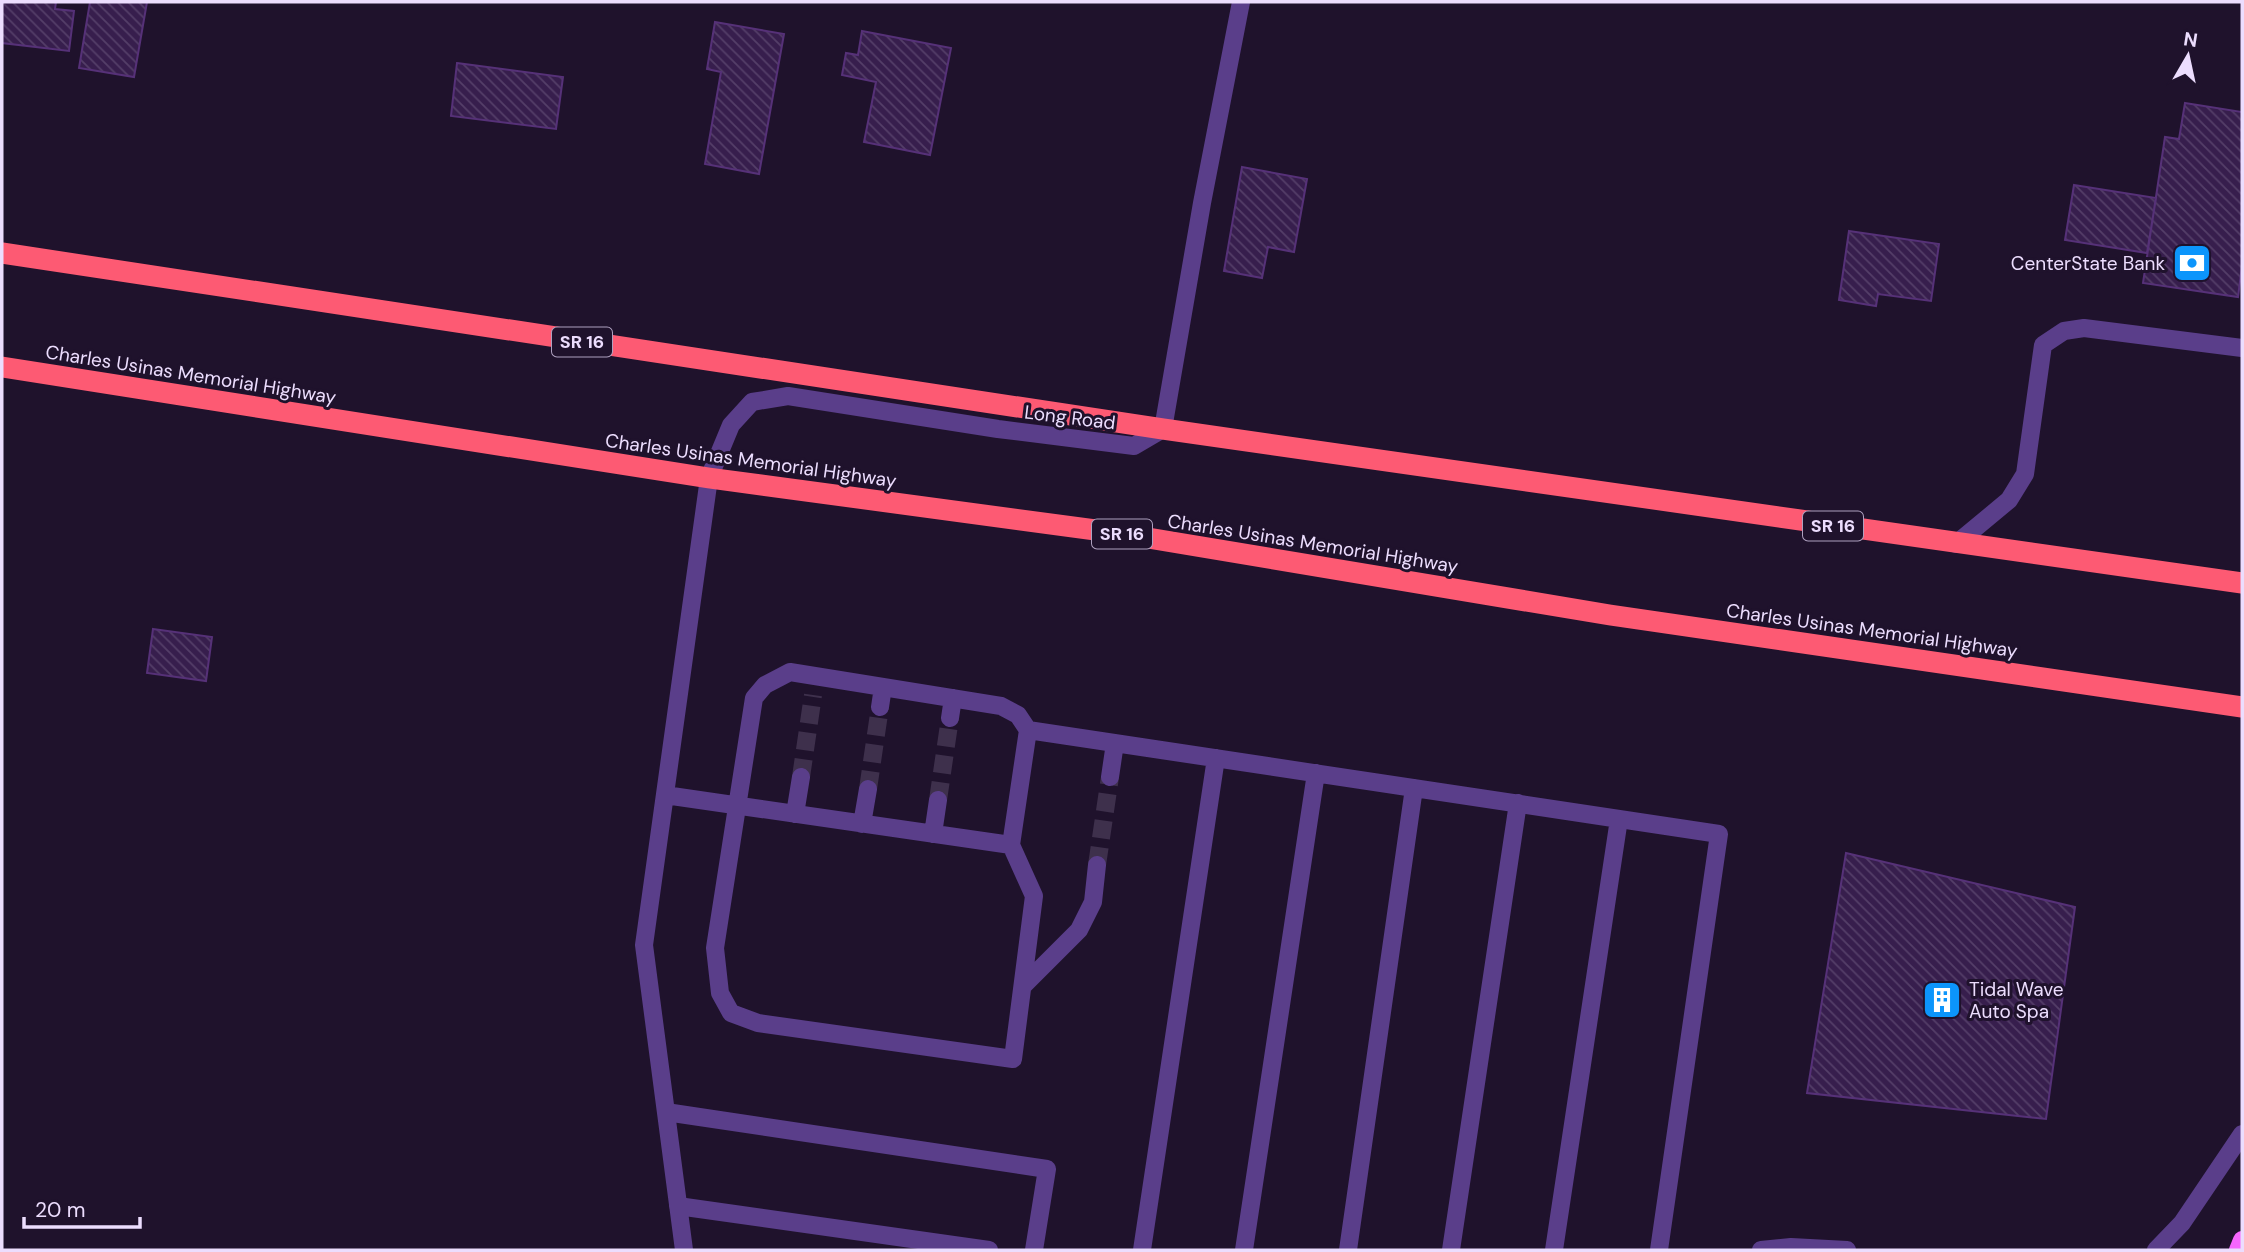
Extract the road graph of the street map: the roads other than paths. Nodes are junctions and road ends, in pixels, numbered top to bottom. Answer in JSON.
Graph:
{"nodes":[{"id":1,"x":1241,"y":2,"type":"edge"},
{"id":2,"x":2,"y":253,"type":"edge"},
{"id":3,"x":2242,"y":348,"type":"edge"},
{"id":4,"x":2,"y":367,"type":"edge"},
{"id":5,"x":1163,"y":429,"type":"junction"},
{"id":6,"x":709,"y":478,"type":"junction"},
{"id":7,"x":1956,"y":544,"type":"junction"},
{"id":8,"x":2242,"y":583,"type":"edge"},
{"id":9,"x":816,"y":676,"type":"junction"},
{"id":10,"x":883,"y":687,"type":"junction"},
{"id":11,"x":813,"y":695,"type":"tunnel mouth"},
{"id":12,"x":953,"y":698,"type":"junction"},
{"id":13,"x":880,"y":707,"type":"tunnel mouth"},
{"id":14,"x":2242,"y":707,"type":"edge"},
{"id":15,"x":950,"y":718,"type":"tunnel mouth"},
{"id":16,"x":1028,"y":730,"type":"junction"},
{"id":17,"x":1115,"y":743,"type":"junction"},
{"id":18,"x":1216,"y":758,"type":"junction"},
{"id":19,"x":1316,"y":773,"type":"junction"},
{"id":20,"x":801,"y":777,"type":"tunnel mouth"},
{"id":21,"x":1110,"y":777,"type":"tunnel mouth"},
{"id":22,"x":1414,"y":788,"type":"junction"},
{"id":23,"x":867,"y":789,"type":"tunnel mouth"},
{"id":24,"x":665,"y":795,"type":"junction"},
{"id":25,"x":938,"y":800,"type":"tunnel mouth"},
{"id":26,"x":1518,"y":803,"type":"junction"},
{"id":27,"x":737,"y":805,"type":"junction"},
{"id":28,"x":795,"y":814,"type":"junction"},
{"id":29,"x":1619,"y":818,"type":"junction"},
{"id":30,"x":862,"y":824,"type":"junction"},
{"id":31,"x":933,"y":834,"type":"junction"},
{"id":32,"x":1012,"y":845,"type":"junction"},
{"id":33,"x":1097,"y":865,"type":"tunnel mouth"},
{"id":34,"x":1023,"y":986,"type":"junction"},
{"id":35,"x":666,"y":1112,"type":"junction"},
{"id":36,"x":2242,"y":1133,"type":"edge"},
{"id":37,"x":678,"y":1206,"type":"junction"},
{"id":38,"x":2242,"y":1240,"type":"edge"},
{"id":39,"x":684,"y":1250,"type":"edge"},
{"id":40,"x":989,"y":1250,"type":"edge"},
{"id":41,"x":1034,"y":1250,"type":"edge"},
{"id":42,"x":1142,"y":1250,"type":"edge"},
{"id":43,"x":1244,"y":1250,"type":"edge"},
{"id":44,"x":1348,"y":1250,"type":"edge"},
{"id":45,"x":1451,"y":1250,"type":"edge"},
{"id":46,"x":1554,"y":1250,"type":"edge"},
{"id":47,"x":1659,"y":1250,"type":"edge"},
{"id":48,"x":1761,"y":1250,"type":"edge"},
{"id":49,"x":1847,"y":1250,"type":"edge"},
{"id":50,"x":2156,"y":1250,"type":"edge"},
{"id":51,"x":2238,"y":1250,"type":"edge"}],
"edges":[{"from":1,"to":5,"type":"street"},
{"from":2,"to":5,"type":"highway","number":"SR 16"},
{"from":3,"to":7,"type":"street"},
{"from":4,"to":6,"type":"highway","name":"Charles Usinas Memorial Highway","number":"SR 16"},
{"from":5,"to":6,"type":"street","name":"Long Road"},
{"from":5,"to":7,"type":"highway","number":"SR 16"},
{"from":6,"to":14,"type":"highway","name":"Charles Usinas Memorial Highway","number":"SR 16"},
{"from":6,"to":24,"type":"street","name":"Long Road"},
{"from":7,"to":8,"type":"highway","number":"SR 16"},
{"from":9,"to":10,"type":"street"},
{"from":9,"to":11,"type":"street"},
{"from":9,"to":27,"type":"street"},
{"from":10,"to":12,"type":"street"},
{"from":10,"to":13,"type":"street"},
{"from":12,"to":15,"type":"street"},
{"from":12,"to":16,"type":"street"},
{"from":16,"to":17,"type":"street"},
{"from":16,"to":32,"type":"street"},
{"from":17,"to":18,"type":"street"},
{"from":17,"to":21,"type":"street"},
{"from":18,"to":19,"type":"street"},
{"from":18,"to":42,"type":"street"},
{"from":19,"to":22,"type":"street"},
{"from":19,"to":43,"type":"street"},
{"from":20,"to":28,"type":"street"},
{"from":22,"to":26,"type":"street"},
{"from":22,"to":44,"type":"street"},
{"from":23,"to":30,"type":"street"},
{"from":24,"to":27,"type":"street"},
{"from":24,"to":35,"type":"street","name":"Long Road"},
{"from":25,"to":31,"type":"street"},
{"from":26,"to":29,"type":"street"},
{"from":26,"to":45,"type":"street"},
{"from":27,"to":28,"type":"street"},
{"from":27,"to":34,"type":"street"},
{"from":28,"to":30,"type":"street"},
{"from":29,"to":46,"type":"street"},
{"from":29,"to":47,"type":"street"},
{"from":30,"to":31,"type":"street"},
{"from":31,"to":32,"type":"street"},
{"from":32,"to":34,"type":"street"},
{"from":33,"to":34,"type":"street"},
{"from":35,"to":37,"type":"street","name":"Long Road"},
{"from":35,"to":41,"type":"street"},
{"from":36,"to":50,"type":"street"},
{"from":37,"to":39,"type":"street","name":"Long Road"},
{"from":37,"to":40,"type":"street"},
{"from":38,"to":51,"type":"main road"},
{"from":48,"to":49,"type":"street"}]}
